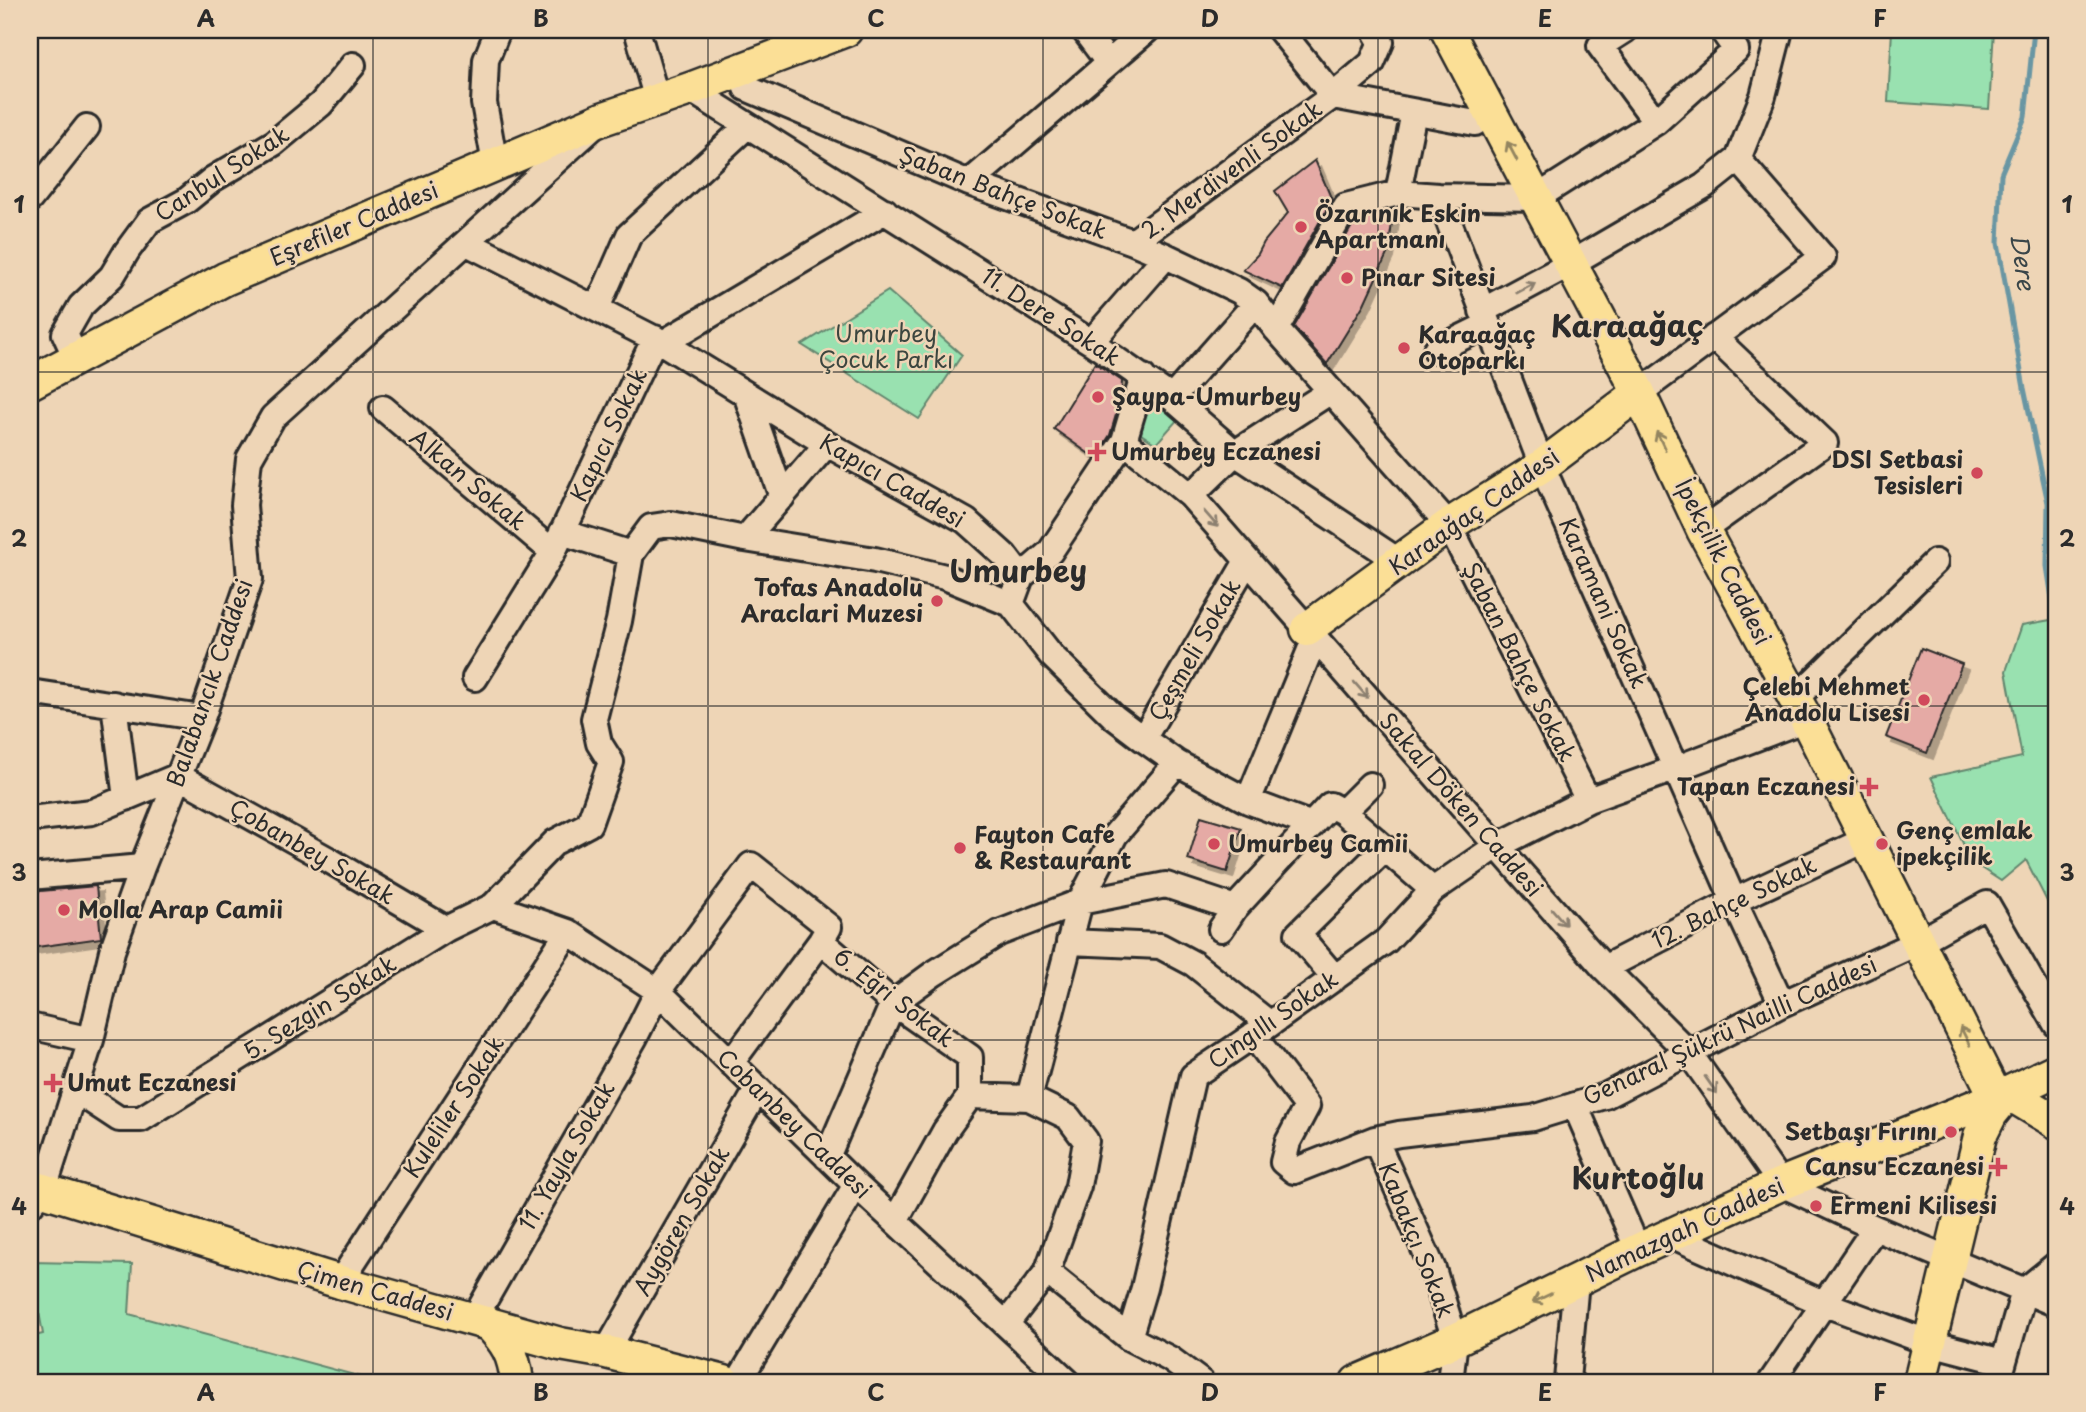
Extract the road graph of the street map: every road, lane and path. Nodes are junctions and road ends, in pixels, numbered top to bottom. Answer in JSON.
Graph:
{"nodes":[{"id":1,"x":498,"y":30,"type":"edge"},
{"id":2,"x":637,"y":30,"type":"edge"},
{"id":3,"x":846,"y":30,"type":"edge"},
{"id":4,"x":1084,"y":30,"type":"edge"},
{"id":5,"x":1147,"y":30,"type":"edge"},
{"id":6,"x":1280,"y":30,"type":"edge"},
{"id":7,"x":1374,"y":30,"type":"edge"},
{"id":8,"x":1447,"y":30,"type":"edge"},
{"id":9,"x":1625,"y":30,"type":"edge"},
{"id":10,"x":1722,"y":30,"type":"edge"},
{"id":11,"x":1780,"y":30,"type":"edge"},
{"id":12,"x":1108,"y":62,"type":"junction"},
{"id":13,"x":352,"y":65,"type":"dead end"},
{"id":14,"x":746,"y":88,"type":"dead end"},
{"id":15,"x":690,"y":89,"type":"junction"},
{"id":16,"x":1333,"y":96,"type":"junction"},
{"id":17,"x":657,"y":100,"type":"junction"},
{"id":18,"x":1414,"y":113,"type":"junction"},
{"id":19,"x":602,"y":119,"type":"junction"},
{"id":20,"x":1475,"y":122,"type":"dead end"},
{"id":21,"x":1656,"y":122,"type":"junction"},
{"id":22,"x":747,"y":125,"type":"junction"},
{"id":23,"x":87,"y":127,"type":"dead end"},
{"id":24,"x":1738,"y":159,"type":"junction"},
{"id":25,"x":495,"y":164,"type":"junction"},
{"id":26,"x":969,"y":183,"type":"junction"},
{"id":27,"x":1398,"y":193,"type":"junction"},
{"id":28,"x":1439,"y":196,"type":"junction"},
{"id":29,"x":1536,"y":198,"type":"junction"},
{"id":30,"x":30,"y":199,"type":"edge"},
{"id":31,"x":885,"y":211,"type":"junction"},
{"id":32,"x":1133,"y":242,"type":"junction"},
{"id":33,"x":467,"y":243,"type":"junction"},
{"id":34,"x":1166,"y":256,"type":"junction"},
{"id":35,"x":1570,"y":264,"type":"junction"},
{"id":36,"x":1256,"y":303,"type":"junction"},
{"id":37,"x":597,"y":308,"type":"junction"},
{"id":38,"x":1485,"y":318,"type":"junction"},
{"id":39,"x":1276,"y":329,"type":"junction"},
{"id":40,"x":1714,"y":337,"type":"junction"},
{"id":41,"x":659,"y":340,"type":"junction"},
{"id":42,"x":1091,"y":342,"type":"junction"},
{"id":43,"x":1436,"y":350,"type":"dead end"},
{"id":44,"x":76,"y":358,"type":"junction"},
{"id":45,"x":1143,"y":377,"type":"junction"},
{"id":46,"x":30,"y":383,"type":"edge"},
{"id":47,"x":1331,"y":391,"type":"junction"},
{"id":48,"x":1639,"y":393,"type":"junction"},
{"id":49,"x":746,"y":394,"type":"junction"},
{"id":50,"x":1172,"y":398,"type":"junction"},
{"id":51,"x":383,"y":408,"type":"dead end"},
{"id":52,"x":1124,"y":441,"type":"junction"},
{"id":53,"x":827,"y":444,"type":"junction"},
{"id":54,"x":1236,"y":453,"type":"junction"},
{"id":55,"x":1542,"y":466,"type":"junction"},
{"id":56,"x":1191,"y":496,"type":"junction"},
{"id":57,"x":782,"y":497,"type":"junction"},
{"id":58,"x":1449,"y":525,"type":"junction"},
{"id":59,"x":1703,"y":530,"type":"junction"},
{"id":60,"x":745,"y":539,"type":"junction"},
{"id":61,"x":558,"y":542,"type":"junction"},
{"id":62,"x":631,"y":554,"type":"junction"},
{"id":63,"x":1247,"y":561,"type":"junction"},
{"id":64,"x":1400,"y":562,"type":"junction"},
{"id":65,"x":1935,"y":562,"type":"dead end"},
{"id":66,"x":1021,"y":577,"type":"junction"},
{"id":67,"x":1011,"y":604,"type":"junction"},
{"id":68,"x":1311,"y":633,"type":"junction"},
{"id":69,"x":475,"y":678,"type":"dead end"},
{"id":70,"x":30,"y":692,"type":"edge"},
{"id":71,"x":114,"y":704,"type":"junction"},
{"id":72,"x":1800,"y":709,"type":"junction"},
{"id":73,"x":202,"y":718,"type":"junction"},
{"id":74,"x":1143,"y":739,"type":"junction"},
{"id":75,"x":1177,"y":762,"type":"junction"},
{"id":76,"x":1677,"y":768,"type":"junction"},
{"id":77,"x":178,"y":776,"type":"junction"},
{"id":78,"x":1370,"y":785,"type":"dead end"},
{"id":79,"x":126,"y":798,"type":"junction"},
{"id":80,"x":1588,"y":800,"type":"junction"},
{"id":81,"x":1248,"y":801,"type":"junction"},
{"id":82,"x":1343,"y":812,"type":"junction"},
{"id":83,"x":30,"y":819,"type":"edge"},
{"id":84,"x":1312,"y":825,"type":"junction"},
{"id":85,"x":1865,"y":840,"type":"junction"},
{"id":86,"x":1497,"y":846,"type":"junction"},
{"id":87,"x":1385,"y":848,"type":"junction"},
{"id":88,"x":142,"y":867,"type":"junction"},
{"id":89,"x":30,"y":877,"type":"edge"},
{"id":90,"x":1433,"y":890,"type":"junction"},
{"id":91,"x":1734,"y":901,"type":"junction"},
{"id":92,"x":1080,"y":902,"type":"junction"},
{"id":93,"x":493,"y":905,"type":"junction"},
{"id":94,"x":1235,"y":908,"type":"junction"},
{"id":95,"x":446,"y":929,"type":"junction"},
{"id":96,"x":1221,"y":929,"type":"dead end"},
{"id":97,"x":568,"y":932,"type":"junction"},
{"id":98,"x":821,"y":941,"type":"junction"},
{"id":99,"x":1069,"y":942,"type":"junction"},
{"id":100,"x":1917,"y":943,"type":"junction"},
{"id":101,"x":1604,"y":968,"type":"junction"},
{"id":102,"x":1335,"y":978,"type":"junction"},
{"id":103,"x":658,"y":991,"type":"junction"},
{"id":104,"x":893,"y":1003,"type":"junction"},
{"id":105,"x":1782,"y":1004,"type":"junction"},
{"id":106,"x":2056,"y":1024,"type":"edge"},
{"id":107,"x":30,"y":1026,"type":"edge"},
{"id":108,"x":1262,"y":1030,"type":"junction"},
{"id":109,"x":91,"y":1040,"type":"junction"},
{"id":110,"x":1689,"y":1053,"type":"junction"},
{"id":111,"x":731,"y":1063,"type":"junction"},
{"id":112,"x":2056,"y":1070,"type":"edge"},
{"id":113,"x":2056,"y":1083,"type":"edge"},
{"id":114,"x":75,"y":1090,"type":"junction"},
{"id":115,"x":757,"y":1090,"type":"junction"},
{"id":116,"x":2056,"y":1094,"type":"edge"},
{"id":117,"x":2002,"y":1095,"type":"junction"},
{"id":118,"x":970,"y":1096,"type":"junction"},
{"id":119,"x":1029,"y":1098,"type":"junction"},
{"id":120,"x":1575,"y":1105,"type":"junction"},
{"id":121,"x":2056,"y":1122,"type":"edge"},
{"id":122,"x":1375,"y":1139,"type":"junction"},
{"id":123,"x":827,"y":1157,"type":"junction"},
{"id":124,"x":1781,"y":1184,"type":"junction"},
{"id":125,"x":856,"y":1185,"type":"junction"},
{"id":126,"x":35,"y":1194,"type":"edge"},
{"id":127,"x":895,"y":1221,"type":"junction"},
{"id":128,"x":1875,"y":1228,"type":"junction"},
{"id":129,"x":1671,"y":1235,"type":"junction"},
{"id":130,"x":1638,"y":1250,"type":"junction"},
{"id":131,"x":1950,"y":1258,"type":"junction"},
{"id":132,"x":2056,"y":1265,"type":"edge"},
{"id":133,"x":1047,"y":1272,"type":"junction"},
{"id":134,"x":1576,"y":1281,"type":"junction"},
{"id":135,"x":340,"y":1282,"type":"junction"},
{"id":136,"x":2024,"y":1292,"type":"junction"},
{"id":137,"x":1825,"y":1304,"type":"junction"},
{"id":138,"x":2056,"y":1304,"type":"edge"},
{"id":139,"x":481,"y":1321,"type":"junction"},
{"id":140,"x":1006,"y":1324,"type":"junction"},
{"id":141,"x":1129,"y":1338,"type":"junction"},
{"id":142,"x":1455,"y":1340,"type":"junction"},
{"id":143,"x":560,"y":1343,"type":"junction"},
{"id":144,"x":1930,"y":1343,"type":"junction"},
{"id":145,"x":606,"y":1352,"type":"junction"},
{"id":146,"x":2001,"y":1372,"type":"edge"},
{"id":147,"x":1368,"y":1380,"type":"edge"},
{"id":148,"x":517,"y":1382,"type":"edge"},
{"id":149,"x":724,"y":1382,"type":"edge"},
{"id":150,"x":737,"y":1382,"type":"edge"},
{"id":151,"x":1068,"y":1382,"type":"edge"},
{"id":152,"x":1201,"y":1382,"type":"edge"},
{"id":153,"x":1450,"y":1382,"type":"edge"},
{"id":154,"x":1571,"y":1382,"type":"edge"},
{"id":155,"x":1771,"y":1382,"type":"edge"},
{"id":156,"x":1920,"y":1382,"type":"edge"}],
"edges":[{"from":1,"to":25,"type":"street"},
{"from":2,"to":17,"type":"street"},
{"from":3,"to":15,"type":"main road","name":"Eşrefiler Caddesi"},
{"from":4,"to":12,"type":"street"},
{"from":5,"to":12,"type":"street"},
{"from":6,"to":16,"type":"street"},
{"from":7,"to":16,"type":"street"},
{"from":29,"to":8,"type":"main road","name":"İpekçilik Caddesi","one_way":true},
{"from":9,"to":21,"type":"street"},
{"from":10,"to":21,"type":"street"},
{"from":11,"to":24,"type":"street"},
{"from":12,"to":26,"type":"street"},
{"from":13,"to":44,"type":"street","name":"Canbul Sokak"},
{"from":14,"to":26,"type":"street","name":"Şaban Bahçe Sokak"},
{"from":15,"to":17,"type":"main road","name":"Eşrefiler Caddesi"},
{"from":15,"to":22,"type":"street","name":"11. Dere Sokak"},
{"from":16,"to":18,"type":"street","name":"2. Merdivenli Sokak"},
{"from":16,"to":32,"type":"street","name":"2. Merdivenli Sokak"},
{"from":17,"to":19,"type":"main road","name":"Eşrefiler Caddesi"},
{"from":18,"to":20,"type":"street","name":"2. Merdivenli Sokak"},
{"from":18,"to":27,"type":"street"},
{"from":19,"to":25,"type":"main road","name":"Eşrefiler Caddesi"},
{"from":19,"to":33,"type":"street","name":"Balabancık Caddesi"},
{"from":21,"to":29,"type":"street"},
{"from":22,"to":31,"type":"street","name":"11. Dere Sokak"},
{"from":22,"to":37,"type":"street"},
{"from":23,"to":30,"type":"street"},
{"from":24,"to":35,"type":"street"},
{"from":24,"to":40,"type":"street"},
{"from":25,"to":44,"type":"main road","name":"Eşrefiler Caddesi"},
{"from":26,"to":32,"type":"street","name":"Şaban Bahçe Sokak"},
{"from":27,"to":28,"type":"street"},
{"from":27,"to":39,"type":"street"},
{"from":28,"to":29,"type":"street"},
{"from":28,"to":38,"type":"street","name":"Karamani Sokak"},
{"from":29,"to":35,"type":"main road","name":"İpekçilik Caddesi"},
{"from":31,"to":41,"type":"street"},
{"from":31,"to":42,"type":"street","name":"11. Dere Sokak"},
{"from":32,"to":34,"type":"street","name":"Şaban Bahçe Sokak"},
{"from":33,"to":37,"type":"street","name":"Kapıcı Caddesi"},
{"from":33,"to":73,"type":"street","name":"Balabancık Caddesi"},
{"from":34,"to":36,"type":"street","name":"Şaban Bahçe Sokak"},
{"from":34,"to":42,"type":"street"},
{"from":38,"to":35,"type":"street","one_way":true},
{"from":35,"to":48,"type":"main road","name":"İpekçilik Caddesi"},
{"from":36,"to":39,"type":"street","name":"Şaban Bahçe Sokak"},
{"from":36,"to":50,"type":"street"},
{"from":37,"to":41,"type":"street","name":"Kapıcı Caddesi"},
{"from":38,"to":43,"type":"street"},
{"from":38,"to":55,"type":"street","name":"Karamani Sokak"},
{"from":39,"to":47,"type":"street","name":"Şaban Bahçe Sokak"},
{"from":40,"to":48,"type":"street"},
{"from":40,"to":59,"type":"street"},
{"from":41,"to":49,"type":"street","name":"Kapıcı Caddesi"},
{"from":41,"to":61,"type":"street","name":"Kapıcı Sokak"},
{"from":42,"to":45,"type":"street","name":"11. Dere Sokak"},
{"from":44,"to":46,"type":"main road","name":"Eşrefiler Caddesi"},
{"from":45,"to":50,"type":"street","name":"11. Dere Sokak"},
{"from":45,"to":52,"type":"street"},
{"from":47,"to":54,"type":"street"},
{"from":47,"to":58,"type":"street","name":"Şaban Bahçe Sokak"},
{"from":48,"to":55,"type":"main road","name":"Karaağaç Caddesi"},
{"from":59,"to":48,"type":"main road","name":"İpekçilik Caddesi","one_way":true},
{"from":49,"to":53,"type":"street","name":"Kapıcı Caddesi"},
{"from":49,"to":57,"type":"street"},
{"from":50,"to":54,"type":"street","name":"11. Dere Sokak"},
{"from":51,"to":61,"type":"street","name":"Alkan Sokak"},
{"from":52,"to":56,"type":"street","name":"Sakal Döken Caddesi"},
{"from":52,"to":66,"type":"street"},
{"from":53,"to":57,"type":"street"},
{"from":53,"to":66,"type":"street","name":"Kapıcı Caddesi"},
{"from":54,"to":56,"type":"street"},
{"from":54,"to":64,"type":"street","name":"11. Dere Sokak"},
{"from":55,"to":58,"type":"main road","name":"Karaağaç Caddesi"},
{"from":55,"to":76,"type":"street","name":"Karamani Sokak"},
{"from":56,"to":63,"type":"street","name":"Sakal Döken Caddesi","one_way":true},
{"from":57,"to":60,"type":"street"},
{"from":58,"to":64,"type":"main road","name":"Karaağaç Caddesi"},
{"from":58,"to":80,"type":"street","name":"Şaban Bahçe Sokak"},
{"from":59,"to":72,"type":"main road","name":"İpekçilik Caddesi"},
{"from":60,"to":62,"type":"street"},
{"from":60,"to":67,"type":"street"},
{"from":61,"to":62,"type":"street","name":"Kapıcı Sokak"},
{"from":61,"to":69,"type":"street","name":"Kapıcı Sokak"},
{"from":62,"to":93,"type":"street","name":"5. Sezgin Sokak"},
{"from":63,"to":68,"type":"street","name":"Sakal Döken Caddesi"},
{"from":63,"to":74,"type":"street","name":"Çeşmeli Sokak"},
{"from":64,"to":68,"type":"main road","name":"Karaağaç Caddesi"},
{"from":65,"to":72,"type":"street"},
{"from":66,"to":67,"type":"street"},
{"from":67,"to":74,"type":"street"},
{"from":68,"to":81,"type":"street"},
{"from":68,"to":86,"type":"street","name":"Sakal Döken Caddesi","one_way":true},
{"from":70,"to":71,"type":"street"},
{"from":71,"to":73,"type":"street"},
{"from":71,"to":79,"type":"street"},
{"from":72,"to":76,"type":"street","name":"Cıngıllı Sokak"},
{"from":72,"to":85,"type":"main road","name":"İpekçilik Caddesi"},
{"from":73,"to":77,"type":"street","name":"Balabancık Caddesi"},
{"from":74,"to":75,"type":"street"},
{"from":75,"to":81,"type":"street"},
{"from":75,"to":92,"type":"street"},
{"from":76,"to":80,"type":"street","name":"Cıngıllı Sokak"},
{"from":76,"to":91,"type":"street","name":"Karamani Sokak"},
{"from":77,"to":79,"type":"street"},
{"from":77,"to":88,"type":"street","name":"Balabancık Caddesi"},
{"from":77,"to":95,"type":"street","name":"Çobanbey Sokak"},
{"from":78,"to":82,"type":"street"},
{"from":79,"to":83,"type":"street"},
{"from":80,"to":86,"type":"street","name":"Cıngıllı Sokak"},
{"from":81,"to":84,"type":"street"},
{"from":82,"to":84,"type":"street"},
{"from":82,"to":87,"type":"street"},
{"from":84,"to":94,"type":"street"},
{"from":85,"to":91,"type":"street","name":"12. Bahçe Sokak"},
{"from":85,"to":100,"type":"main road","name":"İpekçilik Caddesi"},
{"from":86,"to":90,"type":"street","name":"Cıngıllı Sokak"},
{"from":86,"to":101,"type":"street","name":"Sakal Döken Caddesi","one_way":true},
{"from":87,"to":90,"type":"street"},
{"from":87,"to":102,"type":"street"},
{"from":88,"to":89,"type":"street"},
{"from":88,"to":109,"type":"street","name":"Balabancık Caddesi"},
{"from":90,"to":102,"type":"street","name":"Cıngıllı Sokak"},
{"from":91,"to":101,"type":"street","name":"12. Bahçe Sokak"},
{"from":91,"to":105,"type":"street","name":"Karamani Sokak"},
{"from":92,"to":94,"type":"street"},
{"from":92,"to":99,"type":"street"},
{"from":92,"to":104,"type":"street"},
{"from":93,"to":95,"type":"street","name":"5. Sezgin Sokak"},
{"from":93,"to":97,"type":"street","name":"Cobanbey Caddesi"},
{"from":94,"to":96,"type":"street"},
{"from":95,"to":114,"type":"street","name":"5. Sezgin Sokak"},
{"from":97,"to":103,"type":"street","name":"Cobanbey Caddesi"},
{"from":97,"to":135,"type":"street","name":"Kuleliler Sokak"},
{"from":98,"to":103,"type":"street","name":"11. Yayla Sokak"},
{"from":98,"to":104,"type":"street","name":"6. Eğri Sokak"},
{"from":98,"to":111,"type":"street"},
{"from":99,"to":108,"type":"street"},
{"from":99,"to":119,"type":"street"},
{"from":100,"to":105,"type":"street","name":"Genaral Şükrü Nailli Caddesi"},
{"from":100,"to":106,"type":"street","name":"Genaral Şükrü Nailli Caddesi"},
{"from":117,"to":100,"type":"main road","name":"İpekçilik Caddesi","one_way":true},
{"from":101,"to":110,"type":"street","name":"Sakal Döken Caddesi"},
{"from":102,"to":108,"type":"street","name":"Cıngıllı Sokak"},
{"from":103,"to":111,"type":"street","name":"Cobanbey Caddesi"},
{"from":103,"to":139,"type":"street","name":"11. Yayla Sokak"},
{"from":104,"to":118,"type":"street","name":"6. Eğri Sokak"},
{"from":104,"to":123,"type":"street"},
{"from":105,"to":110,"type":"street","name":"Genaral Şükrü Nailli Caddesi"},
{"from":107,"to":109,"type":"street"},
{"from":108,"to":122,"type":"street","name":"Genaral Şükrü Nailli Caddesi"},
{"from":108,"to":141,"type":"street","name":"Cıngıllı Sokak"},
{"from":109,"to":114,"type":"street","name":"Balabancık Caddesi"},
{"from":110,"to":120,"type":"street","name":"Genaral Şükrü Nailli Caddesi"},
{"from":110,"to":124,"type":"street","name":"Sakal Döken Caddesi","one_way":true},
{"from":111,"to":115,"type":"street","name":"Cobanbey Caddesi"},
{"from":112,"to":117,"type":"main road","name":"Namazgah Caddesi"},
{"from":113,"to":116,"type":"main road"},
{"from":114,"to":126,"type":"street","name":"Balabancık Caddesi"},
{"from":115,"to":123,"type":"street","name":"Cobanbey Caddesi"},
{"from":115,"to":145,"type":"street","name":"Aygören Sokak"},
{"from":117,"to":121,"type":"main road"},
{"from":117,"to":124,"type":"main road","name":"Namazgah Caddesi"},
{"from":117,"to":131,"type":"main road"},
{"from":118,"to":119,"type":"street"},
{"from":118,"to":127,"type":"street"},
{"from":119,"to":133,"type":"street"},
{"from":120,"to":122,"type":"street","name":"Genaral Şükrü Nailli Caddesi"},
{"from":120,"to":130,"type":"street"},
{"from":122,"to":142,"type":"street","name":"Kabakçı Sokak"},
{"from":123,"to":125,"type":"street","name":"Cobanbey Caddesi"},
{"from":124,"to":128,"type":"street"},
{"from":124,"to":129,"type":"main road","name":"Namazgah Caddesi"},
{"from":125,"to":127,"type":"street","name":"Cobanbey Caddesi"},
{"from":125,"to":150,"type":"street"},
{"from":126,"to":135,"type":"main road","name":"Çimen Caddesi"},
{"from":127,"to":140,"type":"street","name":"Cobanbey Caddesi"},
{"from":128,"to":131,"type":"street"},
{"from":128,"to":137,"type":"street"},
{"from":129,"to":130,"type":"main road","name":"Namazgah Caddesi"},
{"from":129,"to":137,"type":"street"},
{"from":130,"to":134,"type":"main road","name":"Namazgah Caddesi"},
{"from":131,"to":136,"type":"street"},
{"from":131,"to":144,"type":"main road"},
{"from":132,"to":136,"type":"street"},
{"from":133,"to":140,"type":"street"},
{"from":133,"to":141,"type":"street"},
{"from":134,"to":142,"type":"main road","name":"Namazgah Caddesi","one_way":true},
{"from":134,"to":154,"type":"street"},
{"from":135,"to":139,"type":"main road","name":"Çimen Caddesi"},
{"from":136,"to":138,"type":"street"},
{"from":136,"to":146,"type":"street"},
{"from":137,"to":144,"type":"street"},
{"from":137,"to":155,"type":"street"},
{"from":139,"to":143,"type":"main road","name":"Çimen Caddesi"},
{"from":139,"to":148,"type":"main road"},
{"from":140,"to":151,"type":"street","name":"Cobanbey Caddesi"},
{"from":141,"to":152,"type":"street"},
{"from":142,"to":147,"type":"main road","name":"Namazgah Caddesi"},
{"from":142,"to":153,"type":"street"},
{"from":143,"to":145,"type":"main road","name":"Çimen Caddesi"},
{"from":143,"to":148,"type":"main road"},
{"from":144,"to":146,"type":"street"},
{"from":144,"to":156,"type":"main road"},
{"from":145,"to":149,"type":"main road","name":"Çimen Caddesi"}]}
